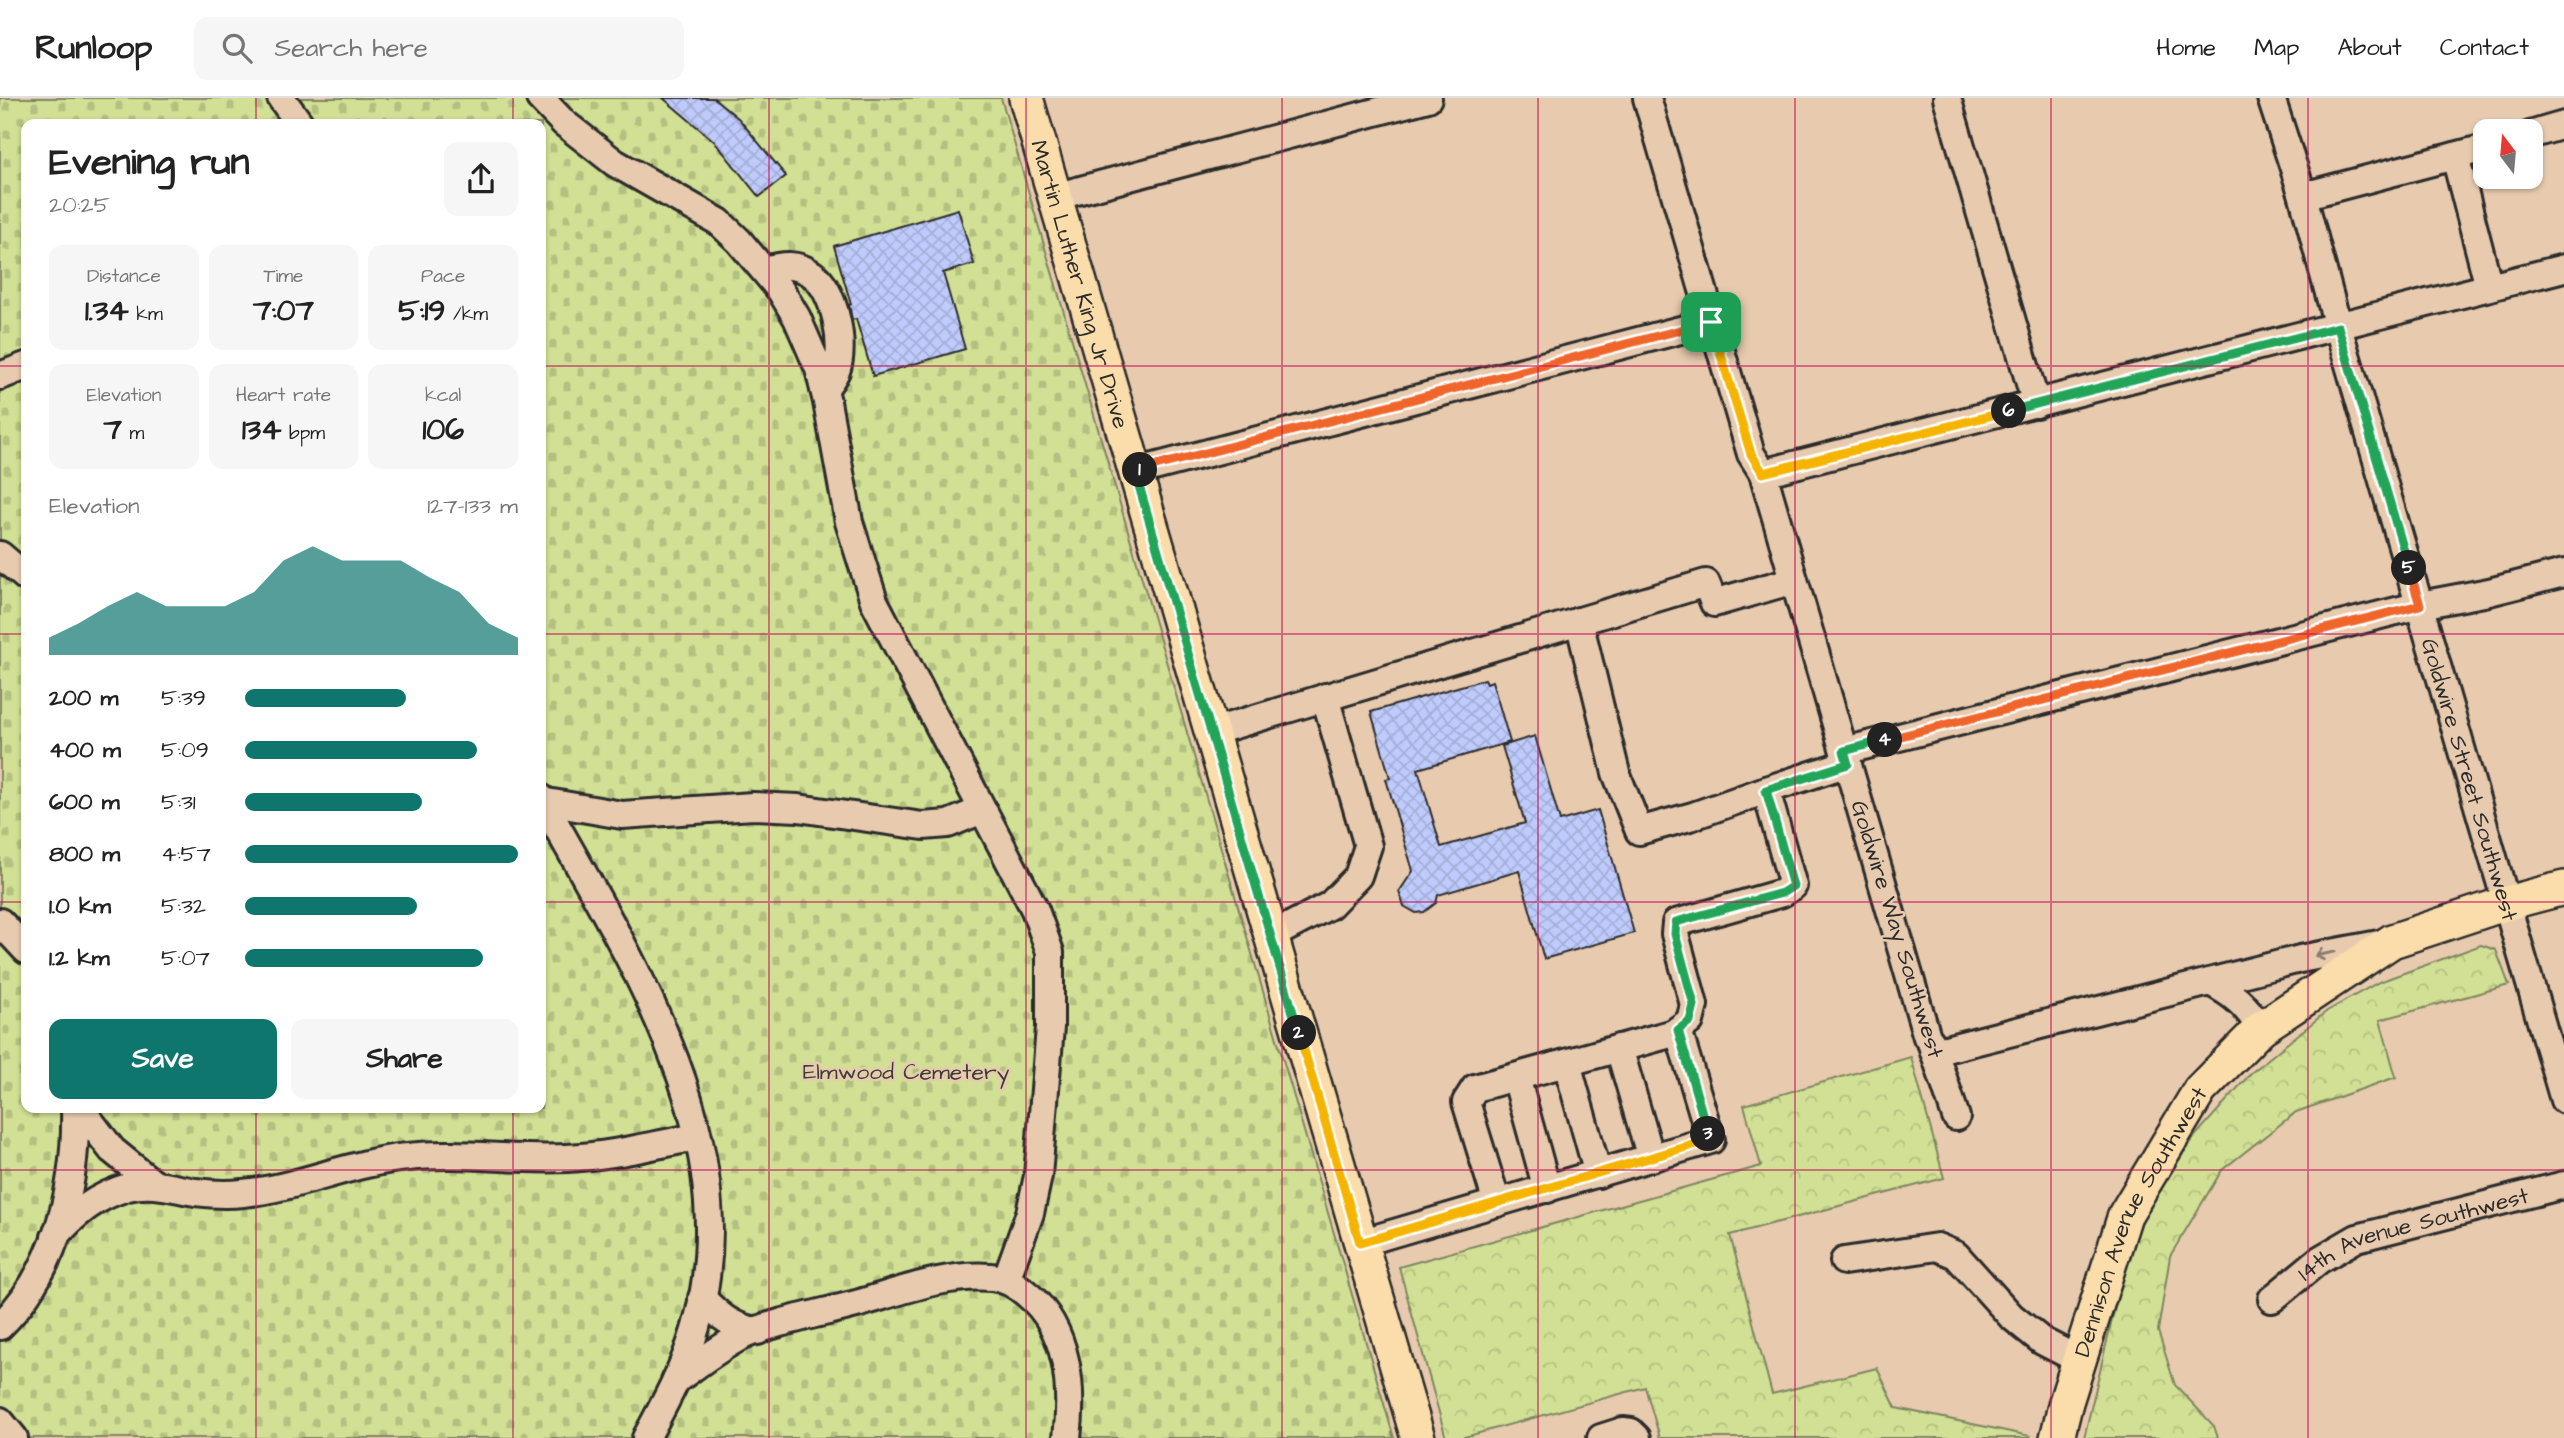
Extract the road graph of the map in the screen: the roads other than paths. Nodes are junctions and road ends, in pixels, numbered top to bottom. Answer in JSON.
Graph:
{"nodes":[{"id":1,"x":540,"y":98,"type":"edge"},
{"id":2,"x":1026,"y":98,"type":"edge"},
{"id":3,"x":1428,"y":98,"type":"edge"},
{"id":4,"x":1647,"y":98,"type":"edge"},
{"id":5,"x":1947,"y":98,"type":"edge"},
{"id":6,"x":2271,"y":98,"type":"edge"},
{"id":7,"x":1352,"y":108,"type":"edge"},
{"id":8,"x":2564,"y":125,"type":"edge"},
{"id":9,"x":2543,"y":131,"type":"edge"},
{"id":10,"x":2473,"y":151,"type":"edge"},
{"id":11,"x":2455,"y":156,"type":"junction"},
{"id":12,"x":2303,"y":196,"type":"junction"},
{"id":13,"x":1054,"y":197,"type":"junction"},
{"id":14,"x":2564,"y":268,"type":"edge"},
{"id":15,"x":765,"y":270,"type":"junction"},
{"id":16,"x":2489,"y":288,"type":"junction"},
{"id":17,"x":1711,"y":322,"type":"junction"},
{"id":18,"x":2338,"y":327,"type":"junction"},
{"id":19,"x":21,"y":368,"type":"edge"},
{"id":20,"x":0,"y":376,"type":"edge"},
{"id":21,"x":824,"y":390,"type":"junction"},
{"id":22,"x":2036,"y":404,"type":"junction"},
{"id":23,"x":1135,"y":472,"type":"junction"},
{"id":24,"x":1763,"y":473,"type":"junction"},
{"id":25,"x":0,"y":555,"type":"edge"},
{"id":26,"x":21,"y":573,"type":"edge"},
{"id":27,"x":2564,"y":573,"type":"edge"},
{"id":28,"x":1794,"y":580,"type":"junction"},
{"id":29,"x":2420,"y":605,"type":"junction"},
{"id":30,"x":1578,"y":621,"type":"junction"},
{"id":31,"x":1325,"y":697,"type":"junction"},
{"id":32,"x":1211,"y":732,"type":"junction"},
{"id":33,"x":1846,"y":757,"type":"junction"},
{"id":34,"x":1766,"y":790,"type":"junction"},
{"id":35,"x":546,"y":801,"type":"edge"},
{"id":36,"x":546,"y":809,"type":"edge"},
{"id":37,"x":982,"y":810,"type":"junction"},
{"id":38,"x":2564,"y":888,"type":"edge"},
{"id":39,"x":2507,"y":902,"type":"junction"},
{"id":40,"x":0,"y":922,"type":"edge"},
{"id":41,"x":1271,"y":936,"type":"junction"},
{"id":42,"x":2392,"y":941,"type":"junction"},
{"id":43,"x":21,"y":945,"type":"edge"},
{"id":44,"x":2210,"y":982,"type":"junction"},
{"id":45,"x":2261,"y":1028,"type":"junction"},
{"id":46,"x":1678,"y":1030,"type":"junction"},
{"id":47,"x":1619,"y":1048,"type":"junction"},
{"id":48,"x":1934,"y":1052,"type":"junction"},
{"id":49,"x":1567,"y":1063,"type":"junction"},
{"id":50,"x":1517,"y":1077,"type":"junction"},
{"id":51,"x":2564,"y":1100,"type":"edge"},
{"id":52,"x":77,"y":1113,"type":"edge"},
{"id":53,"x":81,"y":1113,"type":"edge"},
{"id":54,"x":1956,"y":1117,"type":"dead end"},
{"id":55,"x":697,"y":1137,"type":"junction"},
{"id":56,"x":1651,"y":1158,"type":"junction"},
{"id":57,"x":1598,"y":1174,"type":"junction"},
{"id":58,"x":154,"y":1184,"type":"junction"},
{"id":59,"x":2564,"y":1185,"type":"edge"},
{"id":60,"x":1547,"y":1189,"type":"junction"},
{"id":61,"x":1497,"y":1203,"type":"junction"},
{"id":62,"x":55,"y":1237,"type":"junction"},
{"id":63,"x":1360,"y":1243,"type":"junction"},
{"id":64,"x":1844,"y":1261,"type":"dead end"},
{"id":65,"x":1006,"y":1280,"type":"junction"},
{"id":66,"x":702,"y":1298,"type":"junction"},
{"id":67,"x":2272,"y":1299,"type":"dead end"},
{"id":68,"x":0,"y":1326,"type":"edge"},
{"id":69,"x":758,"y":1331,"type":"junction"},
{"id":70,"x":2079,"y":1360,"type":"junction"},
{"id":71,"x":675,"y":1381,"type":"junction"},
{"id":72,"x":0,"y":1421,"type":"edge"},
{"id":73,"x":14,"y":1438,"type":"edge"},
{"id":74,"x":646,"y":1438,"type":"edge"},
{"id":75,"x":1068,"y":1438,"type":"edge"},
{"id":76,"x":1418,"y":1438,"type":"edge"},
{"id":77,"x":1601,"y":1438,"type":"edge"},
{"id":78,"x":1637,"y":1438,"type":"edge"},
{"id":79,"x":2057,"y":1438,"type":"edge"}],
"edges":[{"from":1,"to":15,"type":"street"},
{"from":2,"to":13,"type":"main road","name":"Martin Luther King Jr Drive"},
{"from":3,"to":7,"type":"street"},
{"from":4,"to":17,"type":"street","name":"Goldwire Way Southwest"},
{"from":5,"to":22,"type":"street"},
{"from":6,"to":12,"type":"street","name":"Goldwire Street Southwest"},
{"from":7,"to":13,"type":"street"},
{"from":8,"to":9,"type":"street"},
{"from":10,"to":11,"type":"street"},
{"from":11,"to":12,"type":"street"},
{"from":11,"to":16,"type":"street"},
{"from":12,"to":18,"type":"street","name":"Goldwire Street Southwest"},
{"from":13,"to":23,"type":"main road","name":"Martin Luther King Jr Drive"},
{"from":14,"to":16,"type":"street"},
{"from":15,"to":21,"type":"street"},
{"from":15,"to":21,"type":"street"},
{"from":16,"to":18,"type":"street"},
{"from":17,"to":23,"type":"street"},
{"from":17,"to":24,"type":"street","name":"Goldwire Way Southwest"},
{"from":18,"to":22,"type":"street"},
{"from":18,"to":29,"type":"street","name":"Goldwire Street Southwest"},
{"from":19,"to":20,"type":"street"},
{"from":21,"to":37,"type":"street"},
{"from":22,"to":24,"type":"street"},
{"from":23,"to":32,"type":"main road","name":"Martin Luther King Jr Drive"},
{"from":24,"to":28,"type":"street","name":"Goldwire Way Southwest"},
{"from":25,"to":26,"type":"street"},
{"from":27,"to":29,"type":"street"},
{"from":28,"to":30,"type":"street"},
{"from":28,"to":33,"type":"street","name":"Goldwire Way Southwest"},
{"from":29,"to":33,"type":"street"},
{"from":29,"to":39,"type":"street","name":"Goldwire Street Southwest"},
{"from":30,"to":31,"type":"street"},
{"from":30,"to":34,"type":"street"},
{"from":31,"to":32,"type":"street"},
{"from":31,"to":41,"type":"street"},
{"from":32,"to":41,"type":"main road","name":"Martin Luther King Jr Drive"},
{"from":33,"to":34,"type":"street"},
{"from":33,"to":48,"type":"street","name":"Goldwire Way Southwest"},
{"from":34,"to":46,"type":"street"},
{"from":35,"to":37,"type":"street"},
{"from":36,"to":55,"type":"street"},
{"from":37,"to":65,"type":"street"},
{"from":38,"to":39,"type":"main road","name":"Dennison Avenue Southwest"},
{"from":39,"to":42,"type":"main road","name":"Dennison Avenue Southwest"},
{"from":39,"to":51,"type":"street","name":"Goldwire Street Southwest"},
{"from":40,"to":43,"type":"street"},
{"from":41,"to":63,"type":"main road","name":"Martin Luther King Jr Drive"},
{"from":42,"to":44,"type":"street","one_way":true},
{"from":42,"to":45,"type":"main road","name":"Dennison Avenue Southwest"},
{"from":44,"to":45,"type":"street"},
{"from":44,"to":48,"type":"street"},
{"from":45,"to":70,"type":"main road","name":"Dennison Avenue Southwest"},
{"from":46,"to":47,"type":"street"},
{"from":46,"to":56,"type":"street"},
{"from":47,"to":49,"type":"street"},
{"from":47,"to":56,"type":"street"},
{"from":48,"to":54,"type":"street","name":"Goldwire Way Southwest"},
{"from":49,"to":50,"type":"street"},
{"from":49,"to":57,"type":"street"},
{"from":50,"to":60,"type":"street"},
{"from":50,"to":61,"type":"street"},
{"from":52,"to":62,"type":"street"},
{"from":53,"to":58,"type":"street"},
{"from":55,"to":58,"type":"street"},
{"from":55,"to":66,"type":"street"},
{"from":56,"to":57,"type":"street"},
{"from":57,"to":60,"type":"street"},
{"from":58,"to":62,"type":"street"},
{"from":59,"to":67,"type":"street","name":"14th Avenue Southwest"},
{"from":60,"to":61,"type":"street"},
{"from":61,"to":63,"type":"street"},
{"from":62,"to":68,"type":"street"},
{"from":63,"to":76,"type":"main road","name":"Martin Luther King Jr Drive"},
{"from":64,"to":70,"type":"street"},
{"from":65,"to":69,"type":"street"},
{"from":65,"to":75,"type":"street"},
{"from":66,"to":69,"type":"street"},
{"from":66,"to":71,"type":"street"},
{"from":69,"to":71,"type":"street"},
{"from":70,"to":79,"type":"main road","name":"Dennison Avenue Southwest"},
{"from":71,"to":74,"type":"street"},
{"from":72,"to":73,"type":"street"},
{"from":77,"to":78,"type":"street"}]}
